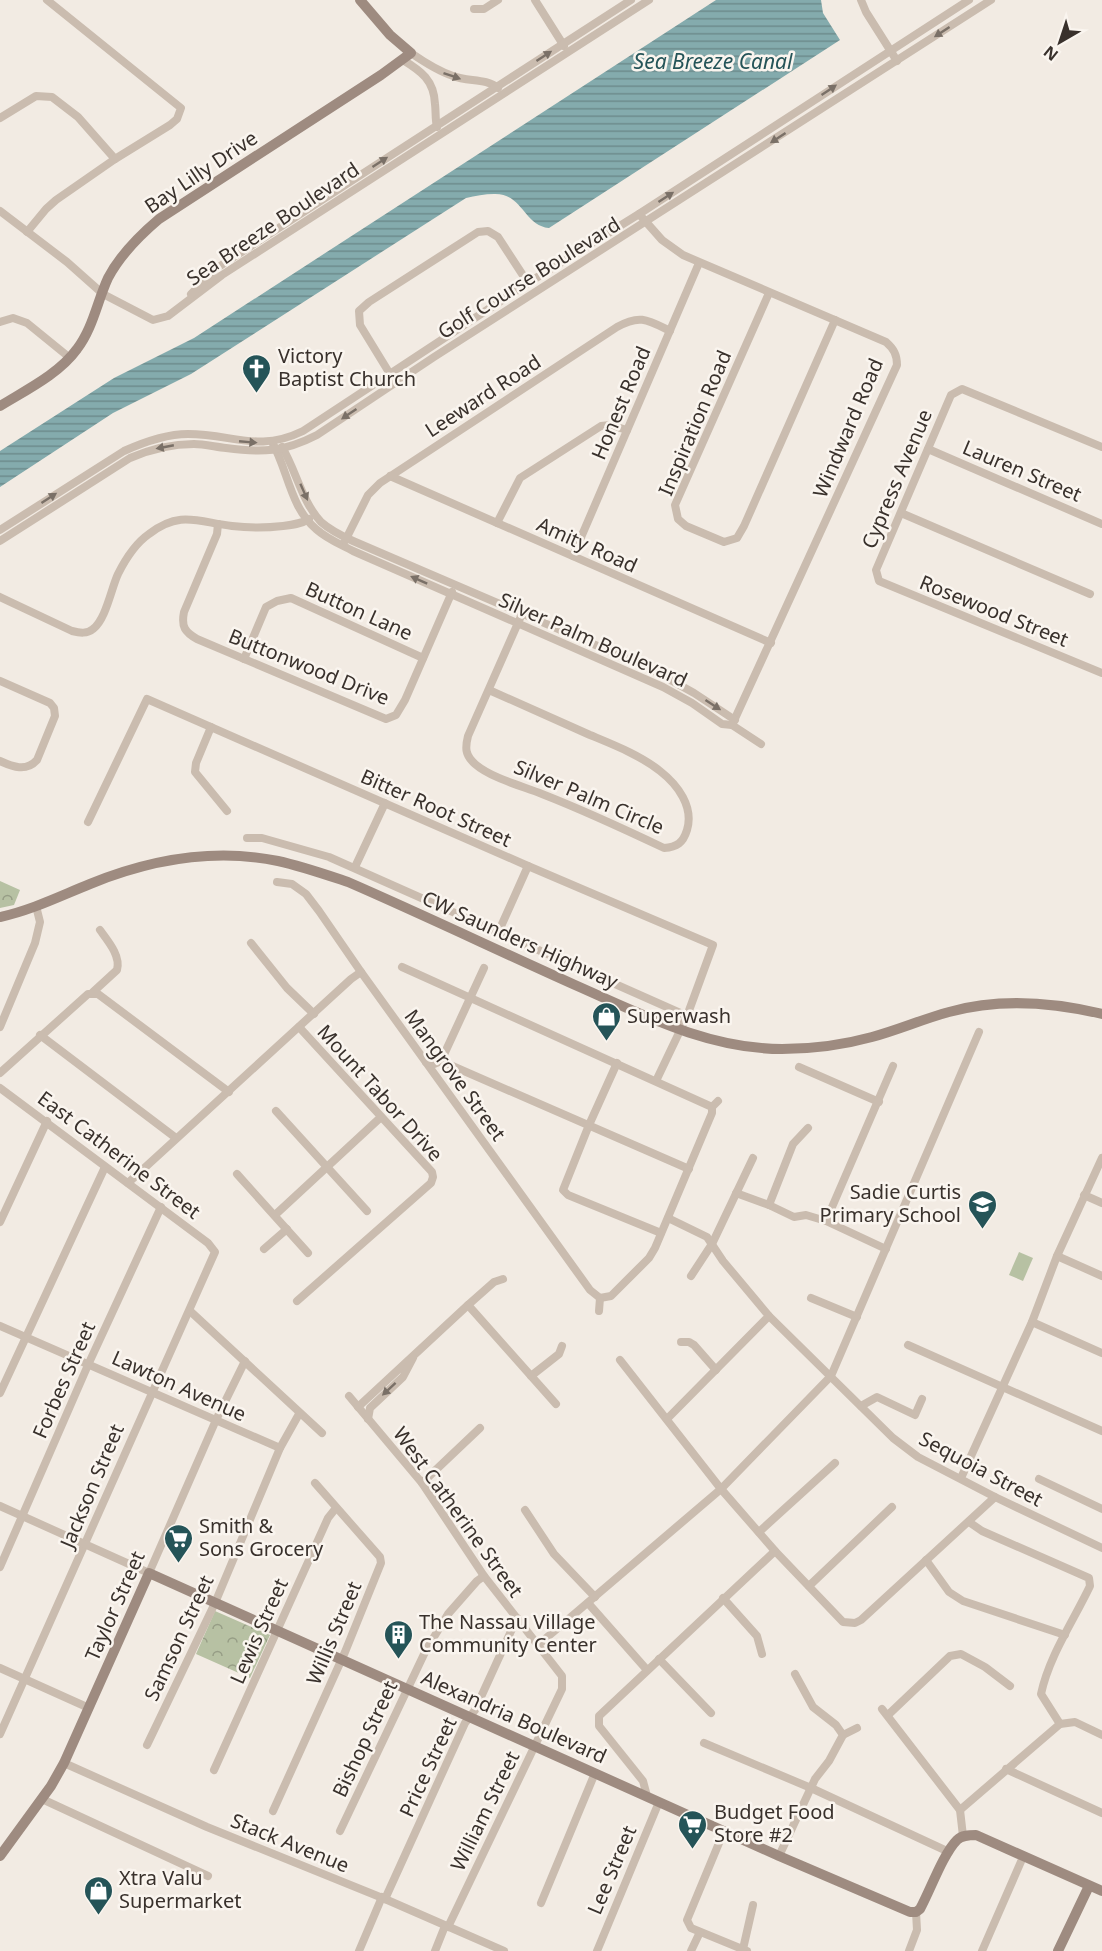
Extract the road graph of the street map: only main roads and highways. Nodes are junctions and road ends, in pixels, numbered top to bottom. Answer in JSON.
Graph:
{"nodes":[{"id":1,"x":360,"y":0,"type":"edge"},
{"id":2,"x":0,"y":406,"type":"edge"},
{"id":3,"x":0,"y":917,"type":"edge"},
{"id":4,"x":1102,"y":1014,"type":"edge"},
{"id":5,"x":149,"y":1573,"type":"joint"},
{"id":6,"x":0,"y":1856,"type":"edge"},
{"id":7,"x":1089,"y":1886,"type":"junction"},
{"id":8,"x":1102,"y":1891,"type":"edge"},
{"id":9,"x":1058,"y":1951,"type":"edge"}],
"edges":[{"from":1,"to":2,"type":"main road","name":"Bay Lilly Drive"},
{"from":3,"to":4,"type":"main road","name":"CW Saunders Highway"},
{"from":5,"to":6,"type":"main road","name":"Taylor Street"},
{"from":5,"to":7,"type":"main road","name":"Alexandria Boulevard"},
{"from":7,"to":8,"type":"main road"},
{"from":7,"to":9,"type":"main road"}]}
